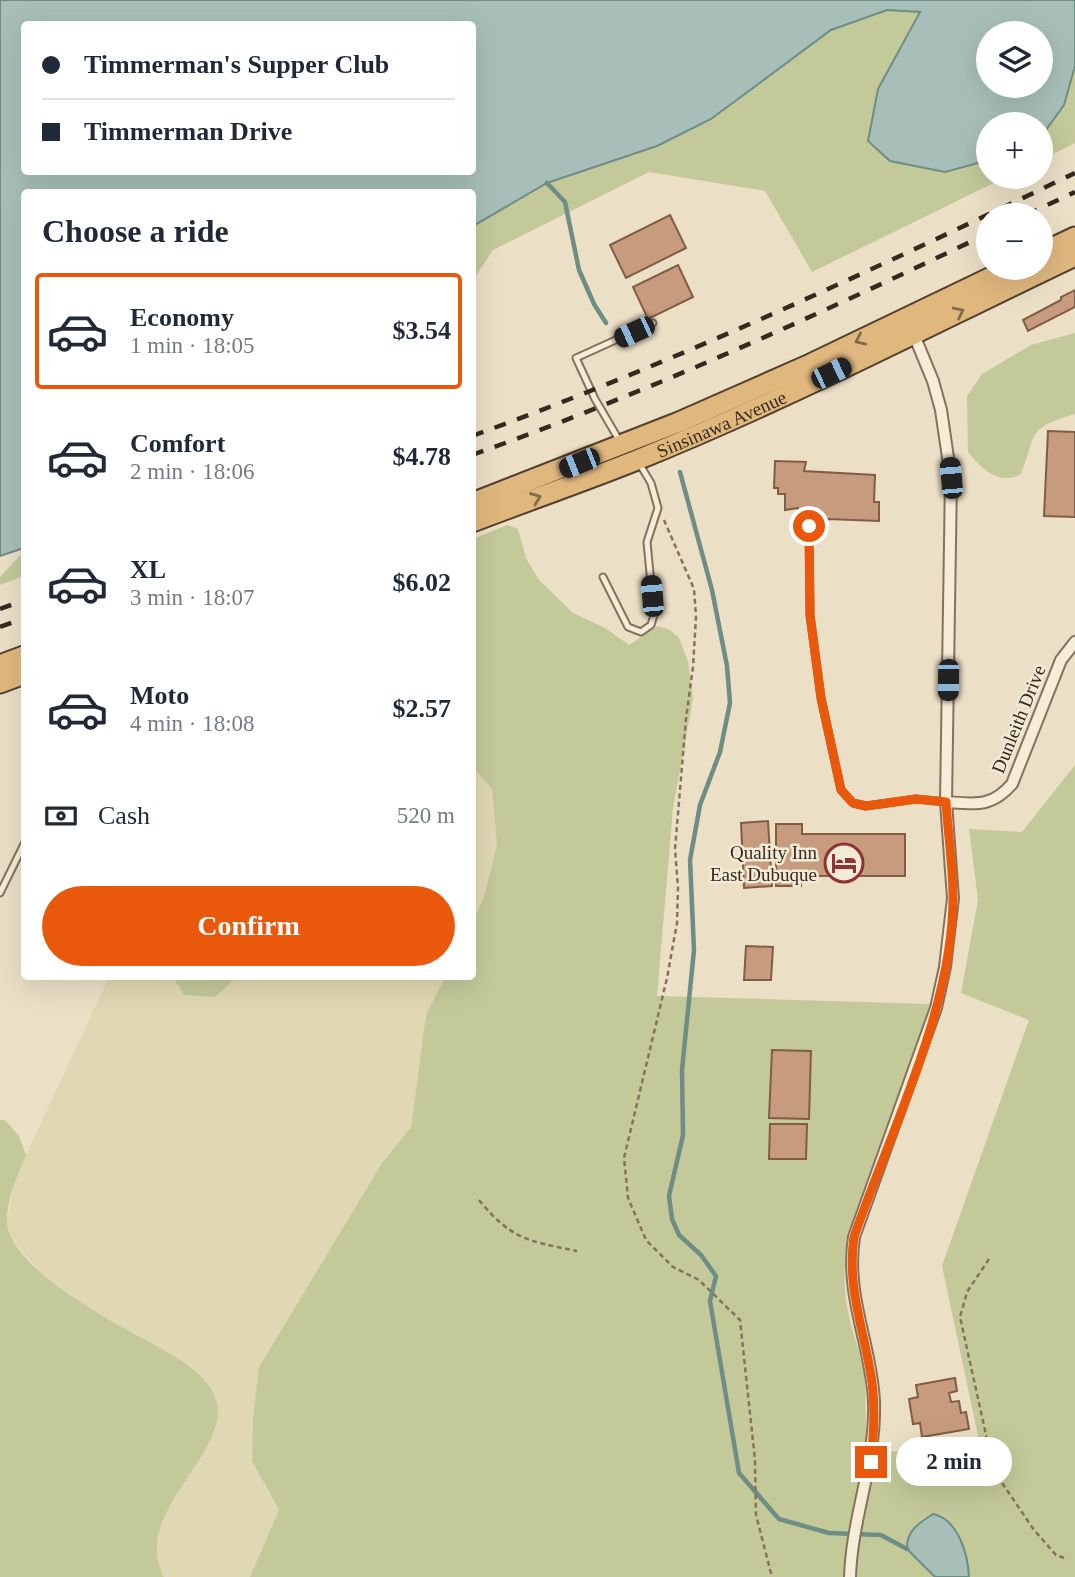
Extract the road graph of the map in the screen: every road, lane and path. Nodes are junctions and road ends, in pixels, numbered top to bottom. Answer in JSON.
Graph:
{"nodes":[{"id":1,"x":1075,"y":237,"type":"edge"},
{"id":2,"x":1053,"y":247,"type":"edge"},
{"id":3,"x":1075,"y":256,"type":"edge"},
{"id":4,"x":989,"y":280,"type":"edge"},
{"id":5,"x":653,"y":323,"type":"dead end"},
{"id":6,"x":910,"y":326,"type":"junction"},
{"id":7,"x":622,"y":445,"type":"junction"},
{"id":8,"x":637,"y":460,"type":"junction"},
{"id":9,"x":476,"y":501,"type":"edge"},
{"id":10,"x":659,"y":508,"type":"junction"},
{"id":11,"x":476,"y":520,"type":"edge"},
{"id":12,"x":809,"y":526,"type":"dead end"},
{"id":13,"x":603,"y":577,"type":"dead end"},
{"id":14,"x":1075,"y":642,"type":"edge"},
{"id":15,"x":21,"y":657,"type":"edge"},
{"id":16,"x":0,"y":664,"type":"edge"},
{"id":17,"x":21,"y":675,"type":"edge"},
{"id":18,"x":0,"y":683,"type":"edge"},
{"id":19,"x":946,"y":802,"type":"junction"},
{"id":20,"x":21,"y":850,"type":"edge"},
{"id":21,"x":0,"y":893,"type":"edge"},
{"id":22,"x":479,"y":1200,"type":"dead end"},
{"id":23,"x":577,"y":1251,"type":"dead end"},
{"id":24,"x":989,"y":1259,"type":"dead end"},
{"id":25,"x":1067,"y":1559,"type":"dead end"},
{"id":26,"x":772,"y":1577,"type":"edge"},
{"id":27,"x":850,"y":1577,"type":"edge"}],
"edges":[{"from":1,"to":2,"type":"highway"},
{"from":6,"to":3,"type":"highway","name":"Sinsinawa Avenue","one_way":true},
{"from":4,"to":6,"type":"highway","name":"Sinsinawa Avenue"},
{"from":5,"to":7,"type":"lane"},
{"from":6,"to":7,"type":"highway","name":"Sinsinawa Avenue","one_way":true},
{"from":6,"to":8,"type":"highway","name":"Sinsinawa Avenue"},
{"from":6,"to":19,"type":"street"},
{"from":7,"to":8,"type":"lane"},
{"from":7,"to":9,"type":"highway","name":"Sinsinawa Avenue"},
{"from":8,"to":10,"type":"lane"},
{"from":11,"to":8,"type":"highway","name":"Sinsinawa Avenue","one_way":true},
{"from":10,"to":13,"type":"lane"},
{"from":10,"to":26,"type":"path"},
{"from":12,"to":19,"type":"lane"},
{"from":14,"to":19,"type":"street","name":"Dunleith Drive"},
{"from":15,"to":16,"type":"highway"},
{"from":17,"to":18,"type":"highway"},
{"from":19,"to":27,"type":"street"},
{"from":20,"to":21,"type":"lane"},
{"from":22,"to":23,"type":"path"},
{"from":24,"to":25,"type":"path"}]}
